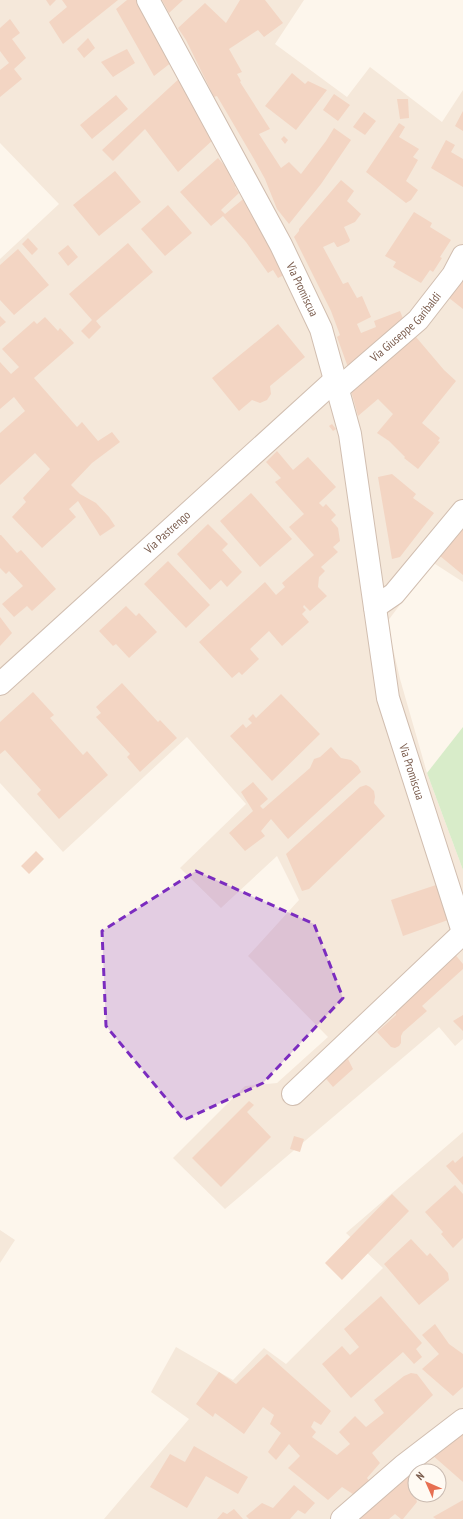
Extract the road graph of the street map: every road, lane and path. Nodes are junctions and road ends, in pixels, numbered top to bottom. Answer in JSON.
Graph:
{"nodes":[{"id":1,"x":148,"y":0,"type":"edge"},
{"id":2,"x":463,"y":256,"type":"edge"},
{"id":3,"x":337,"y":385,"type":"junction"},
{"id":4,"x":463,"y":511,"type":"edge"},
{"id":5,"x":375,"y":608,"type":"junction"},
{"id":6,"x":0,"y":684,"type":"edge"},
{"id":7,"x":463,"y":932,"type":"edge"},
{"id":8,"x":293,"y":1094,"type":"dead end"},
{"id":9,"x":463,"y":1420,"type":"edge"},
{"id":10,"x":342,"y":1519,"type":"edge"}],
"edges":[{"from":1,"to":3,"type":"street","name":"Via Promiscua"},
{"from":2,"to":3,"type":"street","name":"Via Giuseppe Garibaldi"},
{"from":3,"to":5,"type":"street","name":"Via Promiscua"},
{"from":3,"to":6,"type":"street","name":"Via Pastrengo"},
{"from":4,"to":5,"type":"street"},
{"from":5,"to":7,"type":"street","name":"Via Promiscua"},
{"from":7,"to":8,"type":"street"},
{"from":9,"to":10,"type":"street"}]}
